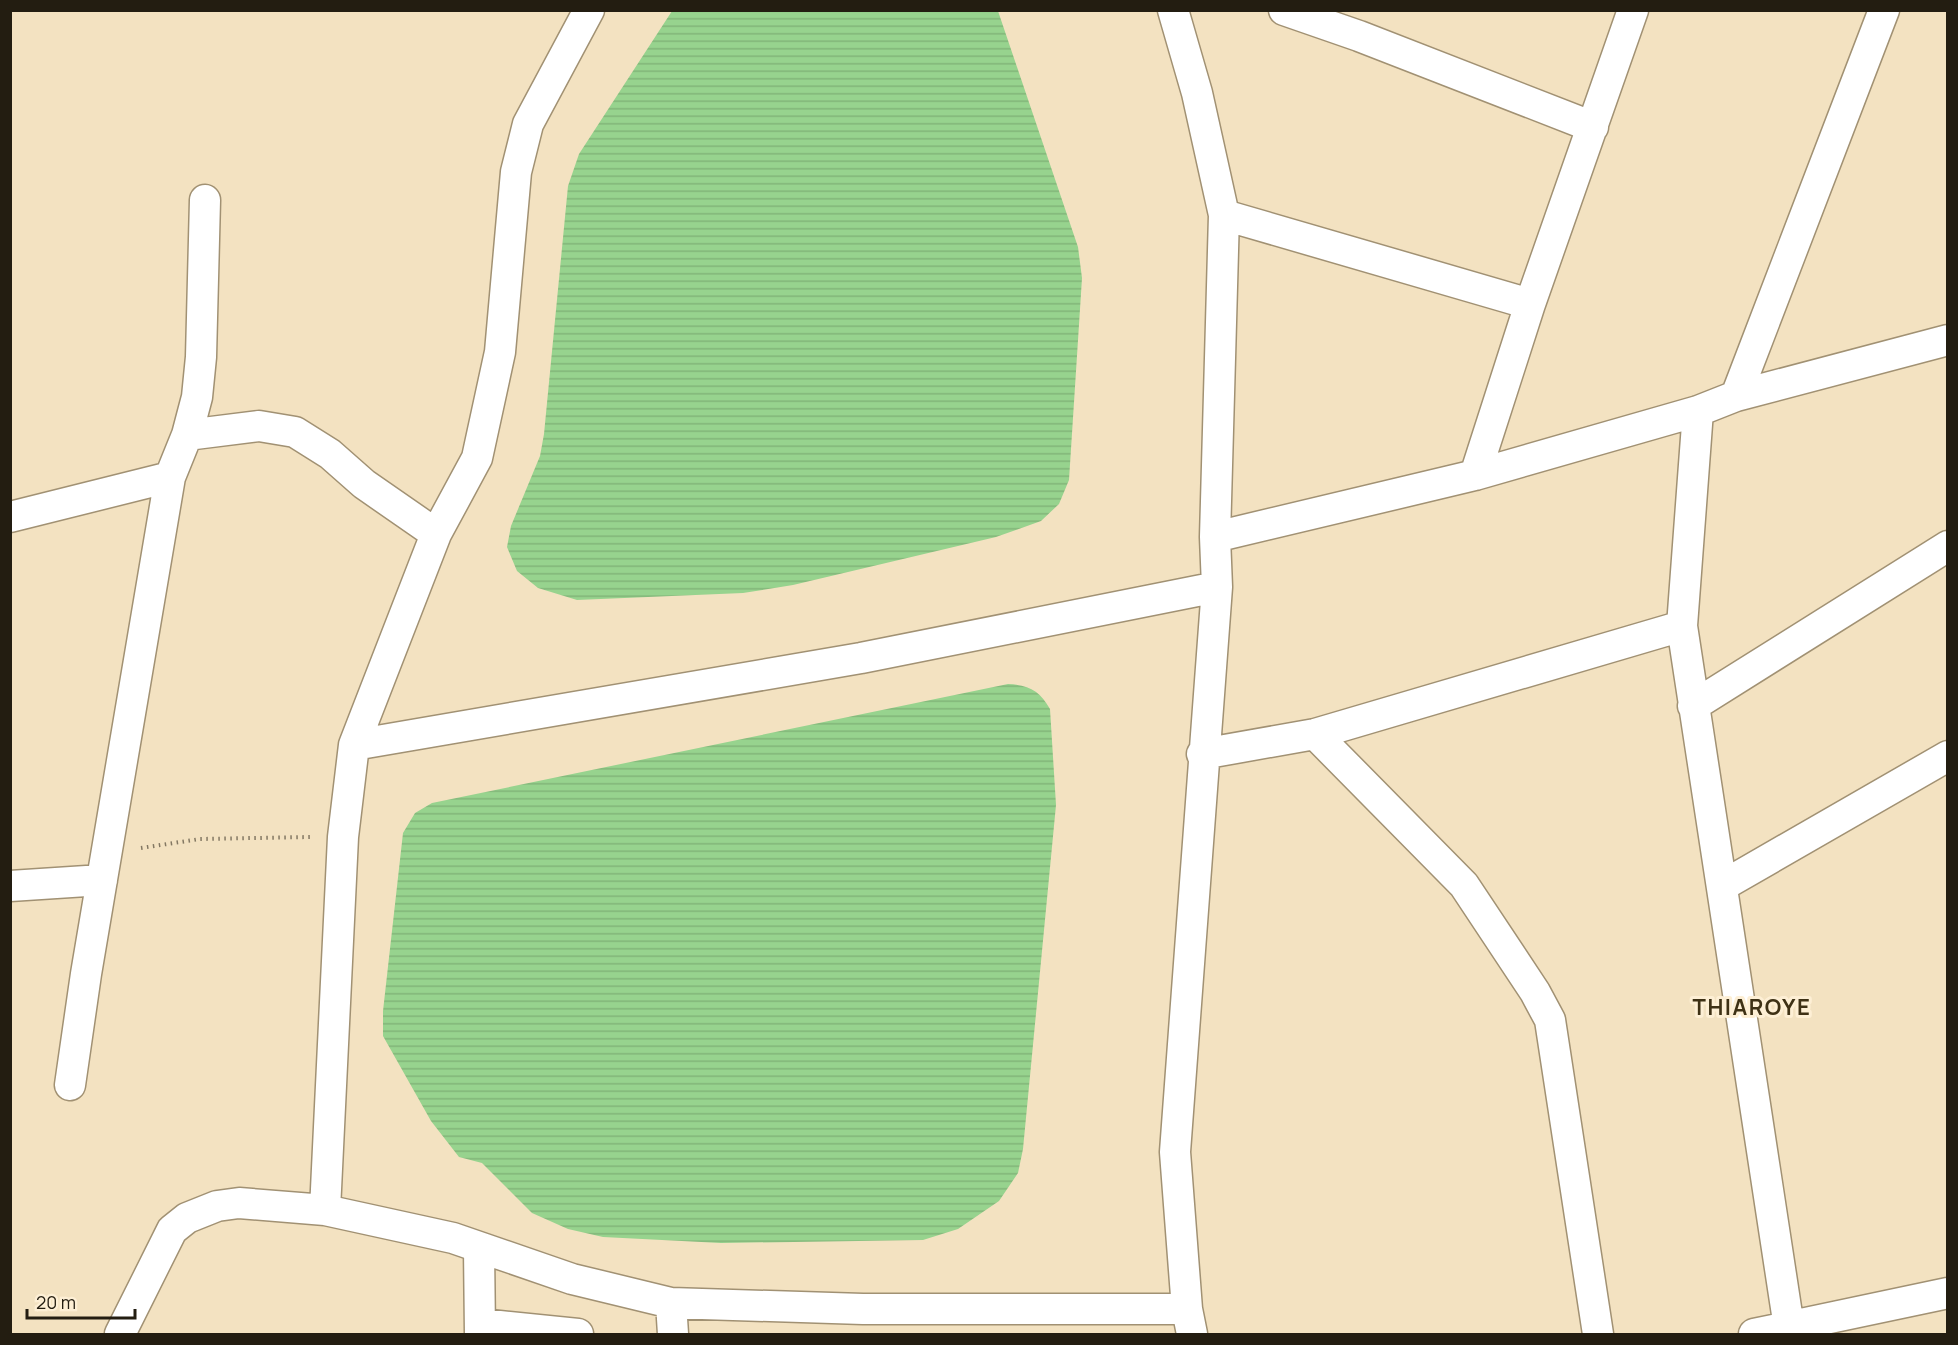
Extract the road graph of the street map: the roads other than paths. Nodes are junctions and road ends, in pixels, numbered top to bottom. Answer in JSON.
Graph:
{"nodes":[{"id":1,"x":589,"y":10,"type":"edge"},
{"id":2,"x":1173,"y":10,"type":"edge"},
{"id":3,"x":1284,"y":10,"type":"edge"},
{"id":4,"x":1884,"y":10,"type":"edge"},
{"id":5,"x":1626,"y":12,"type":"edge"},
{"id":6,"x":1593,"y":127,"type":"junction"},
{"id":7,"x":205,"y":200,"type":"dead end"},
{"id":8,"x":1224,"y":215,"type":"junction"},
{"id":9,"x":1530,"y":304,"type":"junction"},
{"id":10,"x":1947,"y":340,"type":"edge"},
{"id":11,"x":1736,"y":396,"type":"junction"},
{"id":12,"x":1698,"y":411,"type":"junction"},
{"id":13,"x":187,"y":435,"type":"junction"},
{"id":14,"x":1475,"y":476,"type":"junction"},
{"id":15,"x":170,"y":477,"type":"junction"},
{"id":16,"x":10,"y":517,"type":"edge"},
{"id":17,"x":436,"y":534,"type":"junction"},
{"id":18,"x":1215,"y":537,"type":"junction"},
{"id":19,"x":1947,"y":546,"type":"edge"},
{"id":20,"x":1216,"y":587,"type":"junction"},
{"id":21,"x":1682,"y":626,"type":"junction"},
{"id":22,"x":1693,"y":706,"type":"junction"},
{"id":23,"x":1315,"y":734,"type":"junction"},
{"id":24,"x":354,"y":745,"type":"junction"},
{"id":25,"x":1202,"y":754,"type":"junction"},
{"id":26,"x":1947,"y":756,"type":"edge"},
{"id":27,"x":105,"y":867,"type":"junction"},
{"id":28,"x":10,"y":886,"type":"edge"},
{"id":29,"x":1722,"y":886,"type":"junction"},
{"id":30,"x":70,"y":1085,"type":"dead end"},
{"id":31,"x":325,"y":1210,"type":"junction"},
{"id":32,"x":479,"y":1249,"type":"junction"},
{"id":33,"x":1947,"y":1293,"type":"edge"},
{"id":34,"x":671,"y":1303,"type":"junction"},
{"id":35,"x":1189,"y":1322,"type":"edge"},
{"id":36,"x":481,"y":1329,"type":"edge"},
{"id":37,"x":1789,"y":1330,"type":"edge"},
{"id":38,"x":120,"y":1335,"type":"edge"},
{"id":39,"x":578,"y":1335,"type":"edge"},
{"id":40,"x":673,"y":1335,"type":"edge"},
{"id":41,"x":1598,"y":1335,"type":"edge"},
{"id":42,"x":1755,"y":1335,"type":"edge"}],
"edges":[{"from":1,"to":17,"type":"street"},
{"from":2,"to":8,"type":"street"},
{"from":3,"to":6,"type":"street"},
{"from":4,"to":11,"type":"street"},
{"from":5,"to":6,"type":"street"},
{"from":6,"to":9,"type":"street"},
{"from":7,"to":13,"type":"street"},
{"from":8,"to":9,"type":"street"},
{"from":8,"to":18,"type":"street"},
{"from":9,"to":14,"type":"street"},
{"from":10,"to":11,"type":"street"},
{"from":11,"to":12,"type":"street"},
{"from":12,"to":14,"type":"street"},
{"from":12,"to":21,"type":"street"},
{"from":13,"to":15,"type":"street"},
{"from":13,"to":17,"type":"street"},
{"from":14,"to":18,"type":"street"},
{"from":15,"to":16,"type":"street"},
{"from":15,"to":27,"type":"street"},
{"from":17,"to":24,"type":"street"},
{"from":18,"to":20,"type":"street"},
{"from":19,"to":22,"type":"street"},
{"from":20,"to":24,"type":"street"},
{"from":20,"to":25,"type":"street"},
{"from":21,"to":22,"type":"street"},
{"from":21,"to":23,"type":"street"},
{"from":22,"to":29,"type":"street"},
{"from":23,"to":25,"type":"street"},
{"from":23,"to":41,"type":"street"},
{"from":24,"to":31,"type":"street"},
{"from":25,"to":35,"type":"street"},
{"from":26,"to":29,"type":"street"},
{"from":27,"to":28,"type":"street"},
{"from":27,"to":30,"type":"street"},
{"from":29,"to":37,"type":"street"},
{"from":31,"to":32,"type":"street"},
{"from":31,"to":38,"type":"street"},
{"from":32,"to":34,"type":"street"},
{"from":32,"to":36,"type":"street"},
{"from":33,"to":37,"type":"street"},
{"from":34,"to":35,"type":"street"},
{"from":34,"to":40,"type":"street"},
{"from":36,"to":39,"type":"street"},
{"from":37,"to":42,"type":"street"}]}
